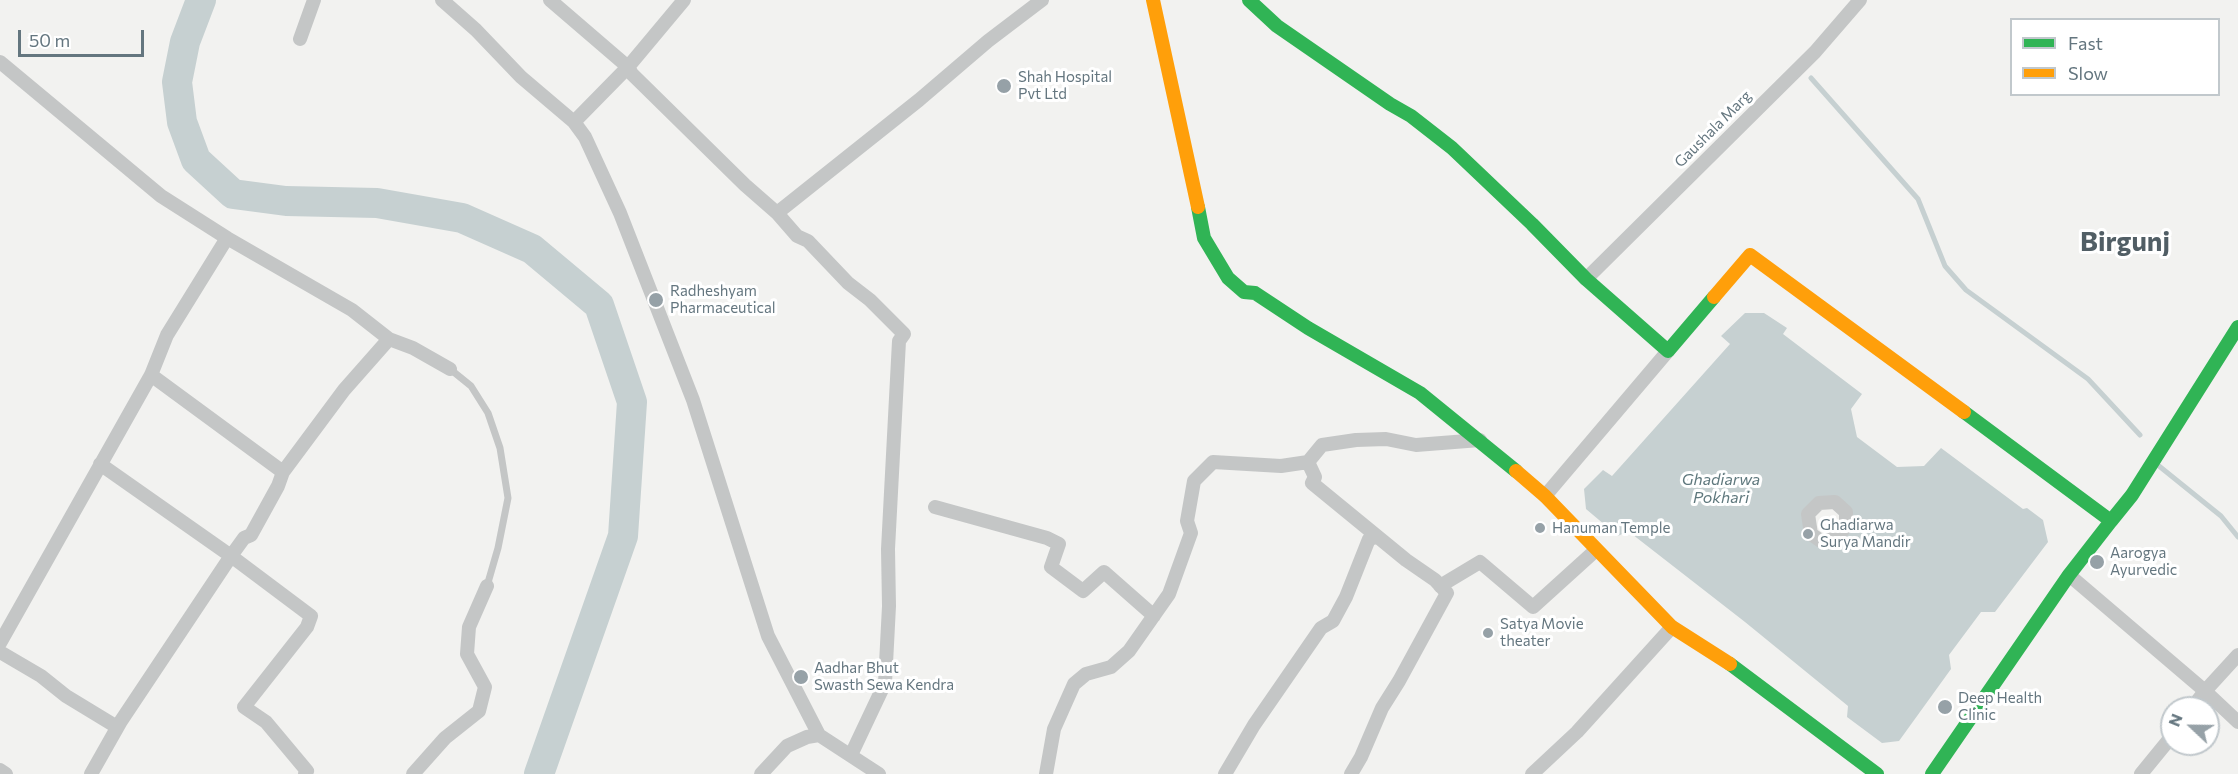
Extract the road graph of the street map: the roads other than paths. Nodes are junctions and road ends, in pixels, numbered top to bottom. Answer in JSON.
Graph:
{"nodes":[{"id":1,"x":315,"y":0,"type":"edge"},
{"id":2,"x":442,"y":0,"type":"edge"},
{"id":3,"x":550,"y":0,"type":"edge"},
{"id":4,"x":684,"y":0,"type":"edge"},
{"id":5,"x":1042,"y":0,"type":"edge"},
{"id":6,"x":1153,"y":0,"type":"edge"},
{"id":7,"x":1249,"y":0,"type":"edge"},
{"id":8,"x":1860,"y":0,"type":"edge"},
{"id":9,"x":300,"y":39,"type":"dead end"},
{"id":10,"x":0,"y":62,"type":"edge"},
{"id":11,"x":628,"y":67,"type":"junction"},
{"id":12,"x":574,"y":122,"type":"junction"},
{"id":13,"x":777,"y":213,"type":"junction"},
{"id":14,"x":227,"y":238,"type":"junction"},
{"id":15,"x":1586,"y":279,"type":"junction"},
{"id":16,"x":2238,"y":327,"type":"edge"},
{"id":17,"x":389,"y":339,"type":"junction"},
{"id":18,"x":1668,"y":351,"type":"junction"},
{"id":19,"x":450,"y":369,"type":"joint"},
{"id":20,"x":151,"y":375,"type":"junction"},
{"id":21,"x":1480,"y":440,"type":"junction"},
{"id":22,"x":1308,"y":462,"type":"junction"},
{"id":23,"x":100,"y":464,"type":"junction"},
{"id":24,"x":283,"y":472,"type":"junction"},
{"id":25,"x":1545,"y":496,"type":"junction"},
{"id":26,"x":935,"y":507,"type":"dead end"},
{"id":27,"x":2111,"y":521,"type":"junction"},
{"id":28,"x":1377,"y":537,"type":"junction"},
{"id":29,"x":1596,"y":550,"type":"junction"},
{"id":30,"x":231,"y":556,"type":"junction"},
{"id":31,"x":2069,"y":575,"type":"junction"},
{"id":32,"x":487,"y":586,"type":"joint"},
{"id":33,"x":1440,"y":586,"type":"junction"},
{"id":34,"x":1154,"y":616,"type":"junction"},
{"id":35,"x":1672,"y":627,"type":"junction"},
{"id":36,"x":0,"y":643,"type":"edge"},
{"id":37,"x":0,"y":652,"type":"edge"},
{"id":38,"x":2238,"y":655,"type":"edge"},
{"id":39,"x":2205,"y":691,"type":"junction"},
{"id":40,"x":2201,"y":696,"type":"edge"},
{"id":41,"x":2238,"y":722,"type":"edge"},
{"id":42,"x":117,"y":727,"type":"junction"},
{"id":43,"x":819,"y":735,"type":"junction"},
{"id":44,"x":2160,"y":751,"type":"edge"},
{"id":45,"x":851,"y":755,"type":"junction"},
{"id":46,"x":0,"y":770,"type":"edge"},
{"id":47,"x":6,"y":774,"type":"edge"},
{"id":48,"x":91,"y":774,"type":"edge"},
{"id":49,"x":305,"y":774,"type":"edge"},
{"id":50,"x":413,"y":774,"type":"edge"},
{"id":51,"x":761,"y":774,"type":"edge"},
{"id":52,"x":879,"y":774,"type":"edge"},
{"id":53,"x":1046,"y":774,"type":"edge"},
{"id":54,"x":1225,"y":774,"type":"edge"},
{"id":55,"x":1351,"y":774,"type":"edge"},
{"id":56,"x":1532,"y":774,"type":"edge"},
{"id":57,"x":1876,"y":774,"type":"edge"},
{"id":58,"x":1932,"y":774,"type":"edge"},
{"id":59,"x":2141,"y":774,"type":"edge"}],
"edges":[{"from":1,"to":9,"type":"street"},
{"from":2,"to":12,"type":"street"},
{"from":3,"to":11,"type":"street"},
{"from":4,"to":11,"type":"street"},
{"from":5,"to":13,"type":"street"},
{"from":6,"to":21,"type":"street"},
{"from":7,"to":15,"type":"street"},
{"from":8,"to":15,"type":"street","name":"Gaushala Marg"},
{"from":10,"to":14,"type":"street"},
{"from":11,"to":12,"type":"street"},
{"from":11,"to":13,"type":"street"},
{"from":12,"to":43,"type":"street"},
{"from":13,"to":45,"type":"street"},
{"from":14,"to":17,"type":"street"},
{"from":14,"to":20,"type":"street"},
{"from":15,"to":18,"type":"street"},
{"from":16,"to":27,"type":"street"},
{"from":17,"to":19,"type":"street"},
{"from":17,"to":24,"type":"street"},
{"from":18,"to":25,"type":"street"},
{"from":18,"to":27,"type":"street"},
{"from":19,"to":32,"type":"lane"},
{"from":20,"to":23,"type":"street"},
{"from":20,"to":24,"type":"street"},
{"from":21,"to":22,"type":"street"},
{"from":21,"to":25,"type":"street"},
{"from":22,"to":28,"type":"street"},
{"from":22,"to":34,"type":"street"},
{"from":23,"to":30,"type":"street"},
{"from":23,"to":36,"type":"street"},
{"from":24,"to":30,"type":"street"},
{"from":25,"to":29,"type":"street"},
{"from":26,"to":34,"type":"street"},
{"from":27,"to":31,"type":"street"},
{"from":28,"to":33,"type":"street"},
{"from":28,"to":54,"type":"street"},
{"from":29,"to":33,"type":"street"},
{"from":29,"to":35,"type":"street"},
{"from":30,"to":42,"type":"street"},
{"from":30,"to":49,"type":"street"},
{"from":31,"to":39,"type":"street"},
{"from":31,"to":58,"type":"street"},
{"from":32,"to":50,"type":"street"},
{"from":33,"to":55,"type":"street"},
{"from":34,"to":53,"type":"street"},
{"from":35,"to":56,"type":"street"},
{"from":35,"to":57,"type":"street"},
{"from":37,"to":42,"type":"street"},
{"from":38,"to":39,"type":"street"},
{"from":39,"to":40,"type":"street"},
{"from":39,"to":41,"type":"street"},
{"from":42,"to":48,"type":"street"},
{"from":43,"to":45,"type":"street"},
{"from":43,"to":51,"type":"street"},
{"from":44,"to":59,"type":"street"},
{"from":45,"to":52,"type":"street"},
{"from":46,"to":47,"type":"street"}]}
